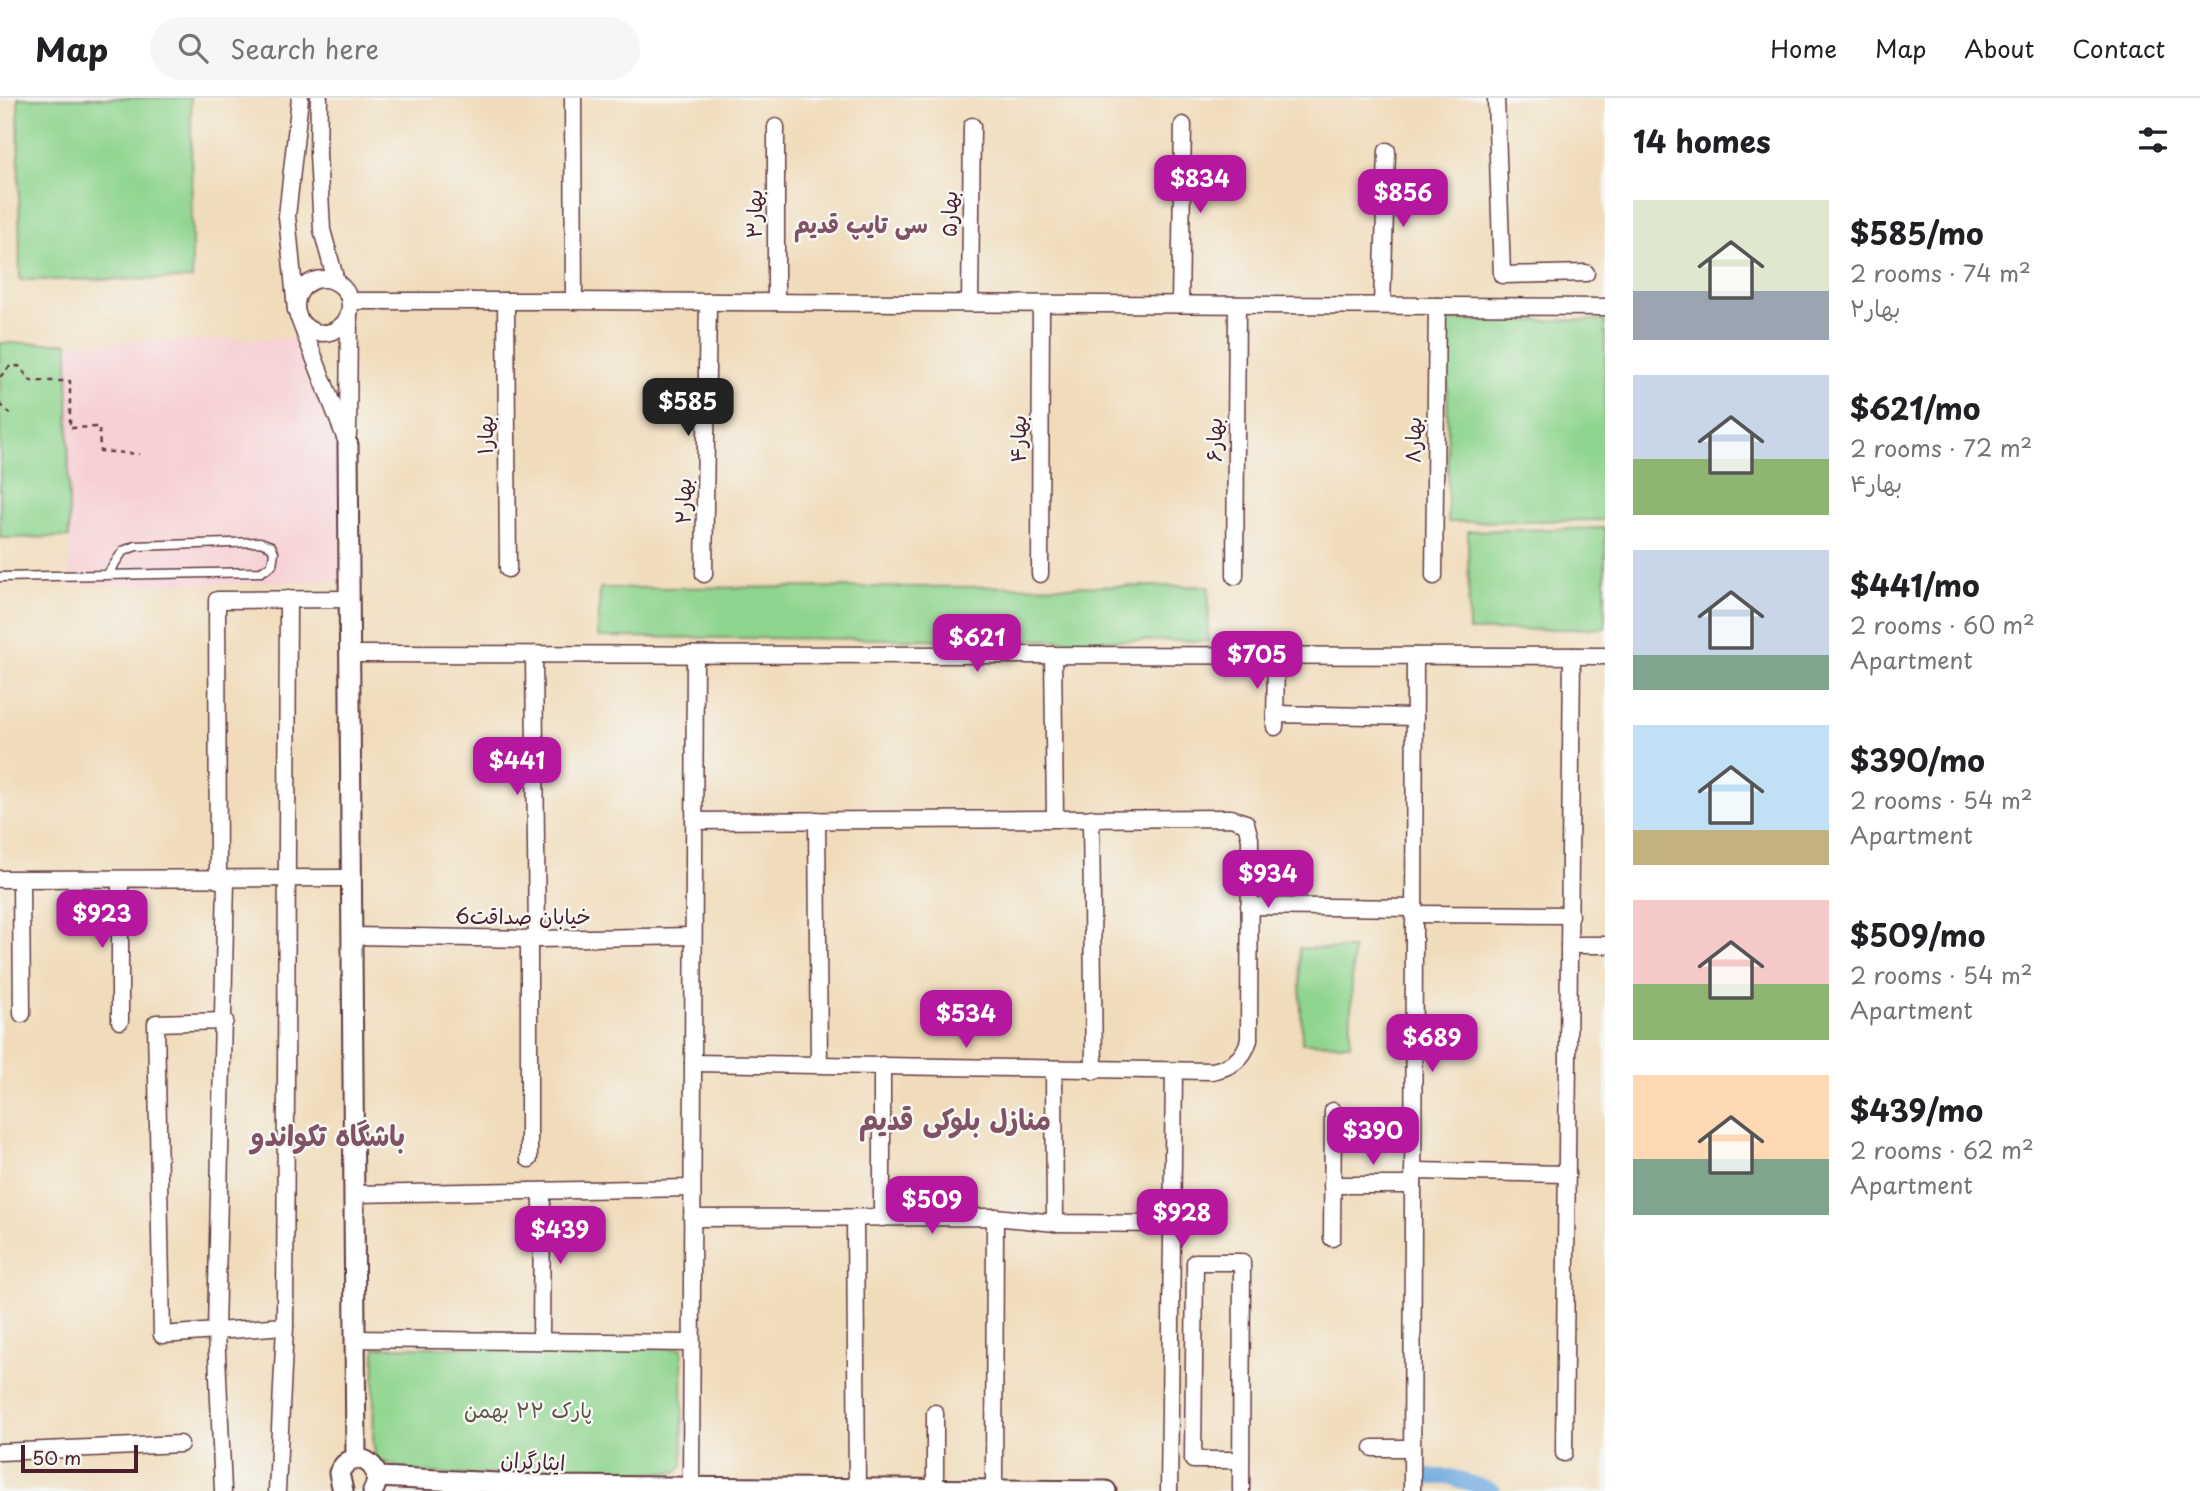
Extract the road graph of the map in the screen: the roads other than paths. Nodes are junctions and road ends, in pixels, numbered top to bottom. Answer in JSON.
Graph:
{"nodes":[{"id":1,"x":300,"y":98,"type":"edge"},
{"id":2,"x":319,"y":98,"type":"edge"},
{"id":3,"x":573,"y":98,"type":"edge"},
{"id":4,"x":1496,"y":98,"type":"edge"},
{"id":5,"x":1183,"y":125,"type":"dead end"},
{"id":6,"x":972,"y":126,"type":"dead end"},
{"id":7,"x":776,"y":127,"type":"dead end"},
{"id":8,"x":1387,"y":151,"type":"dead end"},
{"id":9,"x":1586,"y":273,"type":"dead end"},
{"id":10,"x":337,"y":281,"type":"junction"},
{"id":11,"x":506,"y":301,"type":"junction"},
{"id":12,"x":574,"y":301,"type":"junction"},
{"id":13,"x":708,"y":302,"type":"junction"},
{"id":14,"x":776,"y":302,"type":"junction"},
{"id":15,"x":970,"y":303,"type":"junction"},
{"id":16,"x":1041,"y":304,"type":"junction"},
{"id":17,"x":1180,"y":304,"type":"junction"},
{"id":18,"x":1237,"y":305,"type":"junction"},
{"id":19,"x":1382,"y":305,"type":"junction"},
{"id":20,"x":1437,"y":306,"type":"junction"},
{"id":21,"x":349,"y":307,"type":"junction"},
{"id":22,"x":1605,"y":307,"type":"edge"},
{"id":23,"x":298,"y":316,"type":"junction"},
{"id":24,"x":348,"y":445,"type":"junction"},
{"id":25,"x":508,"y":569,"type":"dead end"},
{"id":26,"x":704,"y":574,"type":"dead end"},
{"id":27,"x":1040,"y":574,"type":"dead end"},
{"id":28,"x":107,"y":575,"type":"junction"},
{"id":29,"x":1236,"y":576,"type":"dead end"},
{"id":30,"x":1434,"y":576,"type":"dead end"},
{"id":31,"x":0,"y":577,"type":"edge"},
{"id":32,"x":288,"y":599,"type":"junction"},
{"id":33,"x":349,"y":599,"type":"junction"},
{"id":34,"x":350,"y":654,"type":"junction"},
{"id":35,"x":534,"y":655,"type":"junction"},
{"id":36,"x":695,"y":655,"type":"junction"},
{"id":37,"x":1053,"y":655,"type":"junction"},
{"id":38,"x":1276,"y":656,"type":"junction"},
{"id":39,"x":1415,"y":656,"type":"junction"},
{"id":40,"x":1572,"y":656,"type":"junction"},
{"id":41,"x":1605,"y":656,"type":"edge"},
{"id":42,"x":1415,"y":717,"type":"junction"},
{"id":43,"x":1055,"y":817,"type":"junction"},
{"id":44,"x":1091,"y":818,"type":"junction"},
{"id":45,"x":817,"y":820,"type":"junction"},
{"id":46,"x":694,"y":821,"type":"junction"},
{"id":47,"x":352,"y":878,"type":"junction"},
{"id":48,"x":0,"y":879,"type":"edge"},
{"id":49,"x":21,"y":880,"type":"junction"},
{"id":50,"x":120,"y":880,"type":"junction"},
{"id":51,"x":222,"y":880,"type":"junction"},
{"id":52,"x":287,"y":881,"type":"junction"},
{"id":53,"x":1249,"y":906,"type":"junction"},
{"id":54,"x":1414,"y":911,"type":"junction"},
{"id":55,"x":1570,"y":915,"type":"junction"},
{"id":56,"x":352,"y":936,"type":"junction"},
{"id":57,"x":693,"y":936,"type":"junction"},
{"id":58,"x":533,"y":939,"type":"junction"},
{"id":59,"x":1569,"y":945,"type":"junction"},
{"id":60,"x":1605,"y":945,"type":"edge"},
{"id":61,"x":22,"y":1014,"type":"dead end"},
{"id":62,"x":120,"y":1021,"type":"dead end"},
{"id":63,"x":225,"y":1021,"type":"junction"},
{"id":64,"x":693,"y":1063,"type":"junction"},
{"id":65,"x":819,"y":1064,"type":"junction"},
{"id":66,"x":882,"y":1065,"type":"junction"},
{"id":67,"x":1094,"y":1070,"type":"junction"},
{"id":68,"x":1055,"y":1071,"type":"junction"},
{"id":69,"x":1174,"y":1072,"type":"junction"},
{"id":70,"x":1333,"y":1111,"type":"dead end"},
{"id":71,"x":529,"y":1159,"type":"dead end"},
{"id":72,"x":1567,"y":1174,"type":"junction"},
{"id":73,"x":1413,"y":1178,"type":"junction"},
{"id":74,"x":1332,"y":1185,"type":"junction"},
{"id":75,"x":692,"y":1188,"type":"junction"},
{"id":76,"x":542,"y":1191,"type":"junction"},
{"id":77,"x":354,"y":1194,"type":"junction"},
{"id":78,"x":995,"y":1217,"type":"junction"},
{"id":79,"x":692,"y":1218,"type":"junction"},
{"id":80,"x":855,"y":1218,"type":"junction"},
{"id":81,"x":882,"y":1218,"type":"junction"},
{"id":82,"x":1055,"y":1223,"type":"junction"},
{"id":83,"x":1171,"y":1224,"type":"junction"},
{"id":84,"x":1332,"y":1238,"type":"dead end"},
{"id":85,"x":285,"y":1326,"type":"junction"},
{"id":86,"x":216,"y":1331,"type":"junction"},
{"id":87,"x":355,"y":1339,"type":"junction"},
{"id":88,"x":541,"y":1342,"type":"junction"},
{"id":89,"x":691,"y":1343,"type":"junction"},
{"id":90,"x":935,"y":1413,"type":"dead end"},
{"id":91,"x":180,"y":1444,"type":"dead end"},
{"id":92,"x":1373,"y":1448,"type":"dead end"},
{"id":93,"x":1412,"y":1448,"type":"junction"},
{"id":94,"x":0,"y":1452,"type":"edge"},
{"id":95,"x":1564,"y":1453,"type":"dead end"},
{"id":96,"x":356,"y":1458,"type":"junction"},
{"id":97,"x":1241,"y":1460,"type":"junction"},
{"id":98,"x":375,"y":1484,"type":"edge"},
{"id":99,"x":691,"y":1488,"type":"junction"},
{"id":100,"x":559,"y":1489,"type":"edge"},
{"id":101,"x":857,"y":1489,"type":"junction"},
{"id":102,"x":935,"y":1490,"type":"edge"},
{"id":103,"x":994,"y":1490,"type":"edge"},
{"id":104,"x":223,"y":1491,"type":"edge"},
{"id":105,"x":277,"y":1491,"type":"edge"},
{"id":106,"x":342,"y":1491,"type":"edge"},
{"id":107,"x":1105,"y":1491,"type":"edge"},
{"id":108,"x":1170,"y":1491,"type":"edge"},
{"id":109,"x":1241,"y":1491,"type":"edge"},
{"id":110,"x":1412,"y":1491,"type":"edge"}],
"edges":[{"from":1,"to":23,"type":"street"},
{"from":2,"to":10,"type":"street"},
{"from":3,"to":12,"type":"street"},
{"from":4,"to":9,"type":"street"},
{"from":5,"to":17,"type":"street"},
{"from":6,"to":15,"type":"street","name":"بهار۵"},
{"from":7,"to":14,"type":"street","name":"بهار۳"},
{"from":8,"to":19,"type":"street"},
{"from":10,"to":21,"type":"street"},
{"from":10,"to":23,"type":"street"},
{"from":11,"to":12,"type":"street"},
{"from":11,"to":21,"type":"street"},
{"from":11,"to":25,"type":"street","name":"بهار۱"},
{"from":12,"to":13,"type":"street"},
{"from":13,"to":14,"type":"street"},
{"from":13,"to":26,"type":"street","name":"بهار۲"},
{"from":14,"to":15,"type":"street"},
{"from":15,"to":16,"type":"street"},
{"from":16,"to":17,"type":"street"},
{"from":16,"to":27,"type":"street","name":"بهار۴"},
{"from":17,"to":18,"type":"street"},
{"from":18,"to":19,"type":"street"},
{"from":18,"to":29,"type":"street","name":"بهار۶"},
{"from":19,"to":20,"type":"street"},
{"from":20,"to":22,"type":"street"},
{"from":20,"to":30,"type":"street","name":"بهار۸"},
{"from":21,"to":23,"type":"street"},
{"from":21,"to":24,"type":"street"},
{"from":23,"to":24,"type":"street"},
{"from":24,"to":33,"type":"street"},
{"from":28,"to":28,"type":"lane"},
{"from":28,"to":31,"type":"lane"},
{"from":32,"to":33,"type":"street"},
{"from":32,"to":51,"type":"street"},
{"from":32,"to":52,"type":"street"},
{"from":33,"to":34,"type":"street"},
{"from":34,"to":35,"type":"street"},
{"from":34,"to":47,"type":"street"},
{"from":35,"to":36,"type":"street"},
{"from":35,"to":58,"type":"street"},
{"from":36,"to":37,"type":"street"},
{"from":36,"to":46,"type":"street"},
{"from":37,"to":38,"type":"street"},
{"from":37,"to":43,"type":"street"},
{"from":38,"to":39,"type":"street"},
{"from":38,"to":42,"type":"street"},
{"from":39,"to":40,"type":"street"},
{"from":39,"to":42,"type":"street"},
{"from":40,"to":41,"type":"street"},
{"from":40,"to":55,"type":"street"},
{"from":42,"to":54,"type":"street"},
{"from":43,"to":44,"type":"street"},
{"from":43,"to":45,"type":"street"},
{"from":44,"to":53,"type":"street"},
{"from":44,"to":67,"type":"street"},
{"from":45,"to":46,"type":"street"},
{"from":45,"to":65,"type":"street"},
{"from":46,"to":57,"type":"street"},
{"from":47,"to":52,"type":"street"},
{"from":47,"to":56,"type":"street"},
{"from":48,"to":49,"type":"street"},
{"from":49,"to":50,"type":"street"},
{"from":49,"to":61,"type":"street"},
{"from":50,"to":51,"type":"street"},
{"from":50,"to":62,"type":"street"},
{"from":51,"to":52,"type":"street"},
{"from":51,"to":63,"type":"street"},
{"from":52,"to":85,"type":"street"},
{"from":53,"to":54,"type":"street"},
{"from":53,"to":69,"type":"street"},
{"from":54,"to":55,"type":"street"},
{"from":54,"to":73,"type":"street"},
{"from":55,"to":59,"type":"street"},
{"from":56,"to":58,"type":"street","name":"خیابان صداقت6"},
{"from":56,"to":77,"type":"street"},
{"from":57,"to":58,"type":"street","name":"خیابان صداقت6"},
{"from":57,"to":64,"type":"street"},
{"from":58,"to":71,"type":"street"},
{"from":59,"to":60,"type":"street"},
{"from":59,"to":72,"type":"street"},
{"from":63,"to":86,"type":"street"},
{"from":63,"to":86,"type":"street"},
{"from":64,"to":65,"type":"street"},
{"from":64,"to":75,"type":"street"},
{"from":65,"to":66,"type":"street"},
{"from":66,"to":68,"type":"street"},
{"from":66,"to":81,"type":"street"},
{"from":67,"to":68,"type":"street"},
{"from":67,"to":69,"type":"street"},
{"from":68,"to":82,"type":"street"},
{"from":69,"to":83,"type":"street"},
{"from":70,"to":74,"type":"street"},
{"from":72,"to":73,"type":"street"},
{"from":72,"to":95,"type":"street"},
{"from":73,"to":74,"type":"street"},
{"from":73,"to":93,"type":"street"},
{"from":74,"to":84,"type":"street"},
{"from":75,"to":76,"type":"street"},
{"from":75,"to":79,"type":"street"},
{"from":76,"to":77,"type":"street"},
{"from":76,"to":88,"type":"street"},
{"from":77,"to":87,"type":"street"},
{"from":78,"to":81,"type":"street"},
{"from":78,"to":82,"type":"street"},
{"from":78,"to":103,"type":"street"},
{"from":79,"to":80,"type":"street"},
{"from":79,"to":89,"type":"street"},
{"from":80,"to":81,"type":"street"},
{"from":80,"to":101,"type":"street"},
{"from":82,"to":83,"type":"street"},
{"from":83,"to":108,"type":"street"},
{"from":85,"to":86,"type":"street"},
{"from":85,"to":105,"type":"street"},
{"from":86,"to":104,"type":"street"},
{"from":87,"to":88,"type":"street"},
{"from":87,"to":96,"type":"street"},
{"from":88,"to":89,"type":"street"},
{"from":89,"to":99,"type":"street"},
{"from":90,"to":102,"type":"street"},
{"from":91,"to":94,"type":"street"},
{"from":92,"to":93,"type":"street"},
{"from":93,"to":110,"type":"street"},
{"from":96,"to":98,"type":"street"},
{"from":96,"to":106,"type":"street"},
{"from":97,"to":97,"type":"street"},
{"from":97,"to":109,"type":"street"},
{"from":98,"to":100,"type":"street","name":"ایثارگران"},
{"from":99,"to":100,"type":"street","name":"ایثارگران"},
{"from":99,"to":101,"type":"street","name":"ایثارگران"},
{"from":101,"to":102,"type":"street","name":"ایثارگران"},
{"from":102,"to":103,"type":"street","name":"ایثارگران"},
{"from":103,"to":107,"type":"street","name":"ایثارگران"}]}
